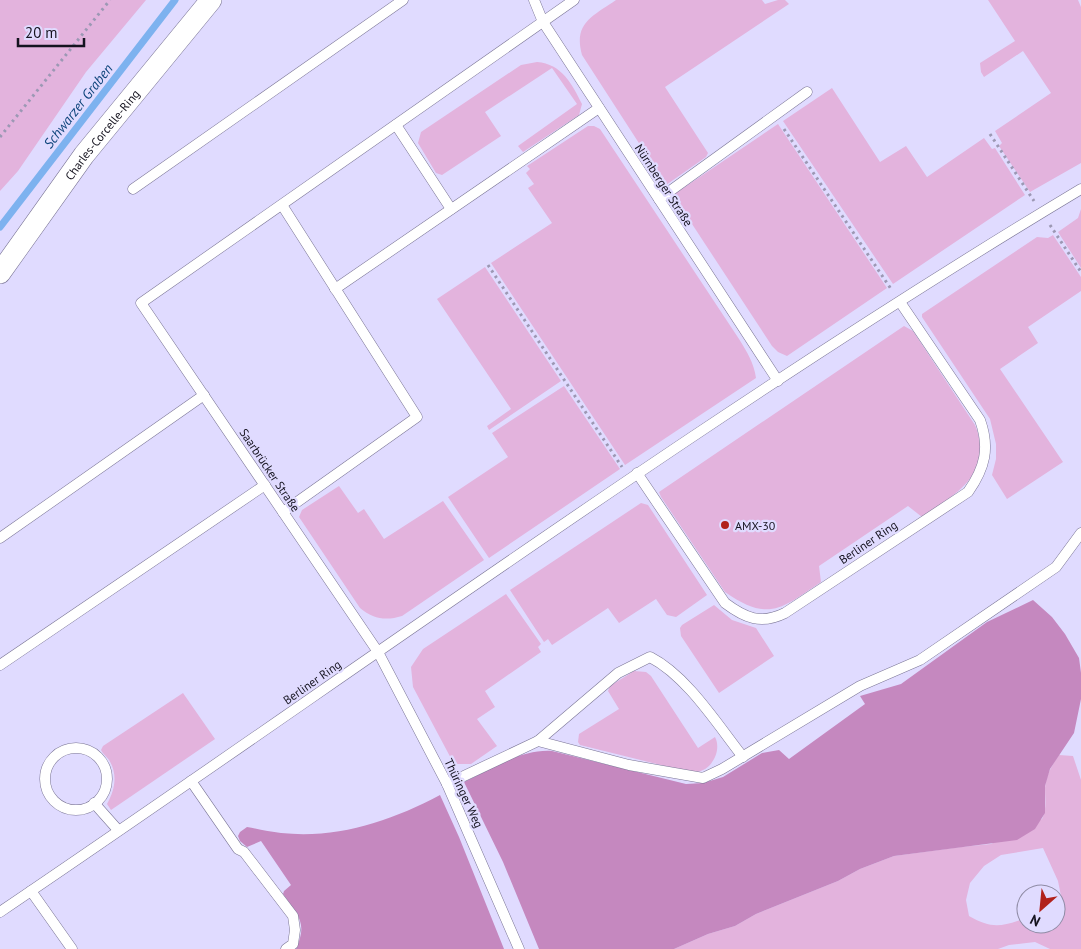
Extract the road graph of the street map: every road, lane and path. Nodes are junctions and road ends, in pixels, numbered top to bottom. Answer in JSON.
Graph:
{"nodes":[{"id":1,"x":110,"y":0,"type":"edge"},
{"id":2,"x":210,"y":0,"type":"edge"},
{"id":3,"x":403,"y":0,"type":"edge"},
{"id":4,"x":534,"y":0,"type":"edge"},
{"id":5,"x":574,"y":0,"type":"edge"},
{"id":6,"x":543,"y":22,"type":"junction"},
{"id":7,"x":807,"y":92,"type":"dead end"},
{"id":8,"x":599,"y":108,"type":"junction"},
{"id":9,"x":396,"y":125,"type":"junction"},
{"id":10,"x":784,"y":129,"type":"dead end"},
{"id":11,"x":0,"y":137,"type":"edge"},
{"id":12,"x":134,"y":189,"type":"dead end"},
{"id":13,"x":1081,"y":189,"type":"edge"},
{"id":14,"x":658,"y":199,"type":"junction"},
{"id":15,"x":282,"y":205,"type":"junction"},
{"id":16,"x":451,"y":209,"type":"junction"},
{"id":17,"x":488,"y":265,"type":"dead end"},
{"id":18,"x":0,"y":273,"type":"edge"},
{"id":19,"x":335,"y":289,"type":"junction"},
{"id":20,"x":900,"y":302,"type":"junction"},
{"id":21,"x":778,"y":381,"type":"junction"},
{"id":22,"x":204,"y":395,"type":"junction"},
{"id":23,"x":634,"y":476,"type":"junction"},
{"id":24,"x":265,"y":485,"type":"junction"},
{"id":25,"x":283,"y":512,"type":"junction"},
{"id":26,"x":1081,"y":533,"type":"edge"},
{"id":27,"x":0,"y":538,"type":"edge"},
{"id":28,"x":378,"y":652,"type":"junction"},
{"id":29,"x":0,"y":665,"type":"edge"},
{"id":30,"x":538,"y":741,"type":"junction"},
{"id":31,"x":743,"y":757,"type":"junction"},
{"id":32,"x":191,"y":781,"type":"junction"},
{"id":33,"x":447,"y":784,"type":"junction"},
{"id":34,"x":94,"y":803,"type":"junction"},
{"id":35,"x":118,"y":830,"type":"junction"},
{"id":36,"x":31,"y":891,"type":"junction"},
{"id":37,"x":0,"y":912,"type":"edge"},
{"id":38,"x":72,"y":949,"type":"edge"},
{"id":39,"x":286,"y":949,"type":"edge"},
{"id":40,"x":519,"y":949,"type":"edge"}],
"edges":[{"from":1,"to":11,"type":"path"},
{"from":2,"to":18,"type":"street","name":"Charles-Corcelle-Ring"},
{"from":3,"to":12,"type":"lane"},
{"from":4,"to":6,"type":"lane","name":"Nürnberger Straße"},
{"from":5,"to":6,"type":"lane"},
{"from":6,"to":8,"type":"lane","name":"Nürnberger Straße"},
{"from":6,"to":9,"type":"lane"},
{"from":7,"to":14,"type":"lane"},
{"from":8,"to":14,"type":"lane","name":"Nürnberger Straße"},
{"from":8,"to":16,"type":"lane"},
{"from":9,"to":15,"type":"lane"},
{"from":9,"to":16,"type":"lane"},
{"from":10,"to":20,"type":"path"},
{"from":13,"to":20,"type":"lane","name":"Berliner Ring"},
{"from":14,"to":21,"type":"lane","name":"Nürnberger Straße"},
{"from":15,"to":19,"type":"lane"},
{"from":15,"to":22,"type":"lane","name":"Saarbrücker Straße"},
{"from":16,"to":19,"type":"lane"},
{"from":17,"to":23,"type":"path"},
{"from":19,"to":25,"type":"lane"},
{"from":20,"to":21,"type":"lane","name":"Berliner Ring"},
{"from":20,"to":23,"type":"lane","name":"Berliner Ring"},
{"from":21,"to":23,"type":"lane","name":"Berliner Ring"},
{"from":22,"to":24,"type":"lane","name":"Saarbrücker Straße"},
{"from":22,"to":27,"type":"lane"},
{"from":23,"to":28,"type":"lane","name":"Berliner Ring"},
{"from":24,"to":25,"type":"lane","name":"Saarbrücker Straße"},
{"from":24,"to":29,"type":"lane"},
{"from":25,"to":28,"type":"lane","name":"Saarbrücker Straße"},
{"from":26,"to":31,"type":"lane"},
{"from":28,"to":32,"type":"lane","name":"Berliner Ring"},
{"from":28,"to":33,"type":"lane","name":"Thüringer Weg"},
{"from":30,"to":31,"type":"lane"},
{"from":30,"to":31,"type":"lane"},
{"from":30,"to":33,"type":"lane"},
{"from":32,"to":35,"type":"lane","name":"Berliner Ring"},
{"from":32,"to":39,"type":"lane"},
{"from":33,"to":40,"type":"lane","name":"Thüringer Weg"},
{"from":34,"to":34,"type":"lane"},
{"from":34,"to":35,"type":"lane"},
{"from":35,"to":36,"type":"lane","name":"Berliner Ring"},
{"from":36,"to":37,"type":"lane","name":"Berliner Ring"},
{"from":36,"to":38,"type":"lane"}]}
